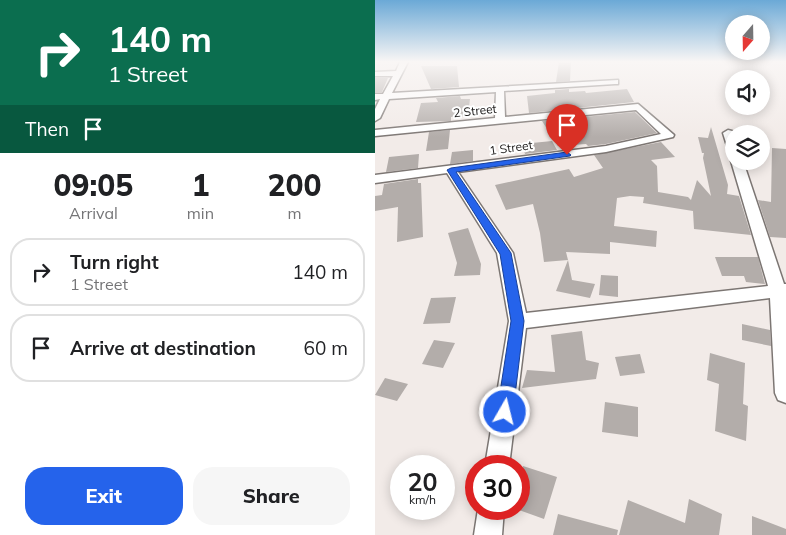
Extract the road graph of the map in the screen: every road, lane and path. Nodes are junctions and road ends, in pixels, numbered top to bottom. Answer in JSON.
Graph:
{"nodes":[{"id":1,"x":392,"y":87,"type":"edge"},
{"id":2,"x":533,"y":87,"type":"edge"},
{"id":3,"x":500,"y":89,"type":"junction"},
{"id":4,"x":387,"y":96,"type":"junction"},
{"id":5,"x":375,"y":98,"type":"edge"},
{"id":6,"x":638,"y":107,"type":"joint"},
{"id":7,"x":375,"y":118,"type":"edge"},
{"id":8,"x":500,"y":121,"type":"junction"},
{"id":9,"x":375,"y":133,"type":"edge"},
{"id":10,"x":451,"y":170,"type":"junction"},
{"id":11,"x":740,"y":170,"type":"edge"},
{"id":12,"x":375,"y":179,"type":"edge"},
{"id":13,"x":782,"y":290,"type":"edge"},
{"id":14,"x":518,"y":321,"type":"junction"},
{"id":15,"x":786,"y":393,"type":"edge"},
{"id":16,"x":499,"y":455,"type":"edge"},
{"id":17,"x":490,"y":520,"type":"edge"},
{"id":18,"x":488,"y":535,"type":"edge"}],
"edges":[{"from":1,"to":4,"type":"street"},
{"from":2,"to":3,"type":"street"},
{"from":3,"to":4,"type":"street"},
{"from":3,"to":8,"type":"street"},
{"from":4,"to":5,"type":"street"},
{"from":4,"to":7,"type":"street"},
{"from":6,"to":8,"type":"street","name":"2 Street"},
{"from":6,"to":10,"type":"street","name":"1 Street"},
{"from":8,"to":9,"type":"street","name":"2 Street"},
{"from":10,"to":12,"type":"street","name":"1 Street"},
{"from":10,"to":14,"type":"street"},
{"from":11,"to":13,"type":"street"},
{"from":13,"to":14,"type":"street"},
{"from":13,"to":15,"type":"street"},
{"from":14,"to":16,"type":"street"},
{"from":17,"to":18,"type":"street"}]}
